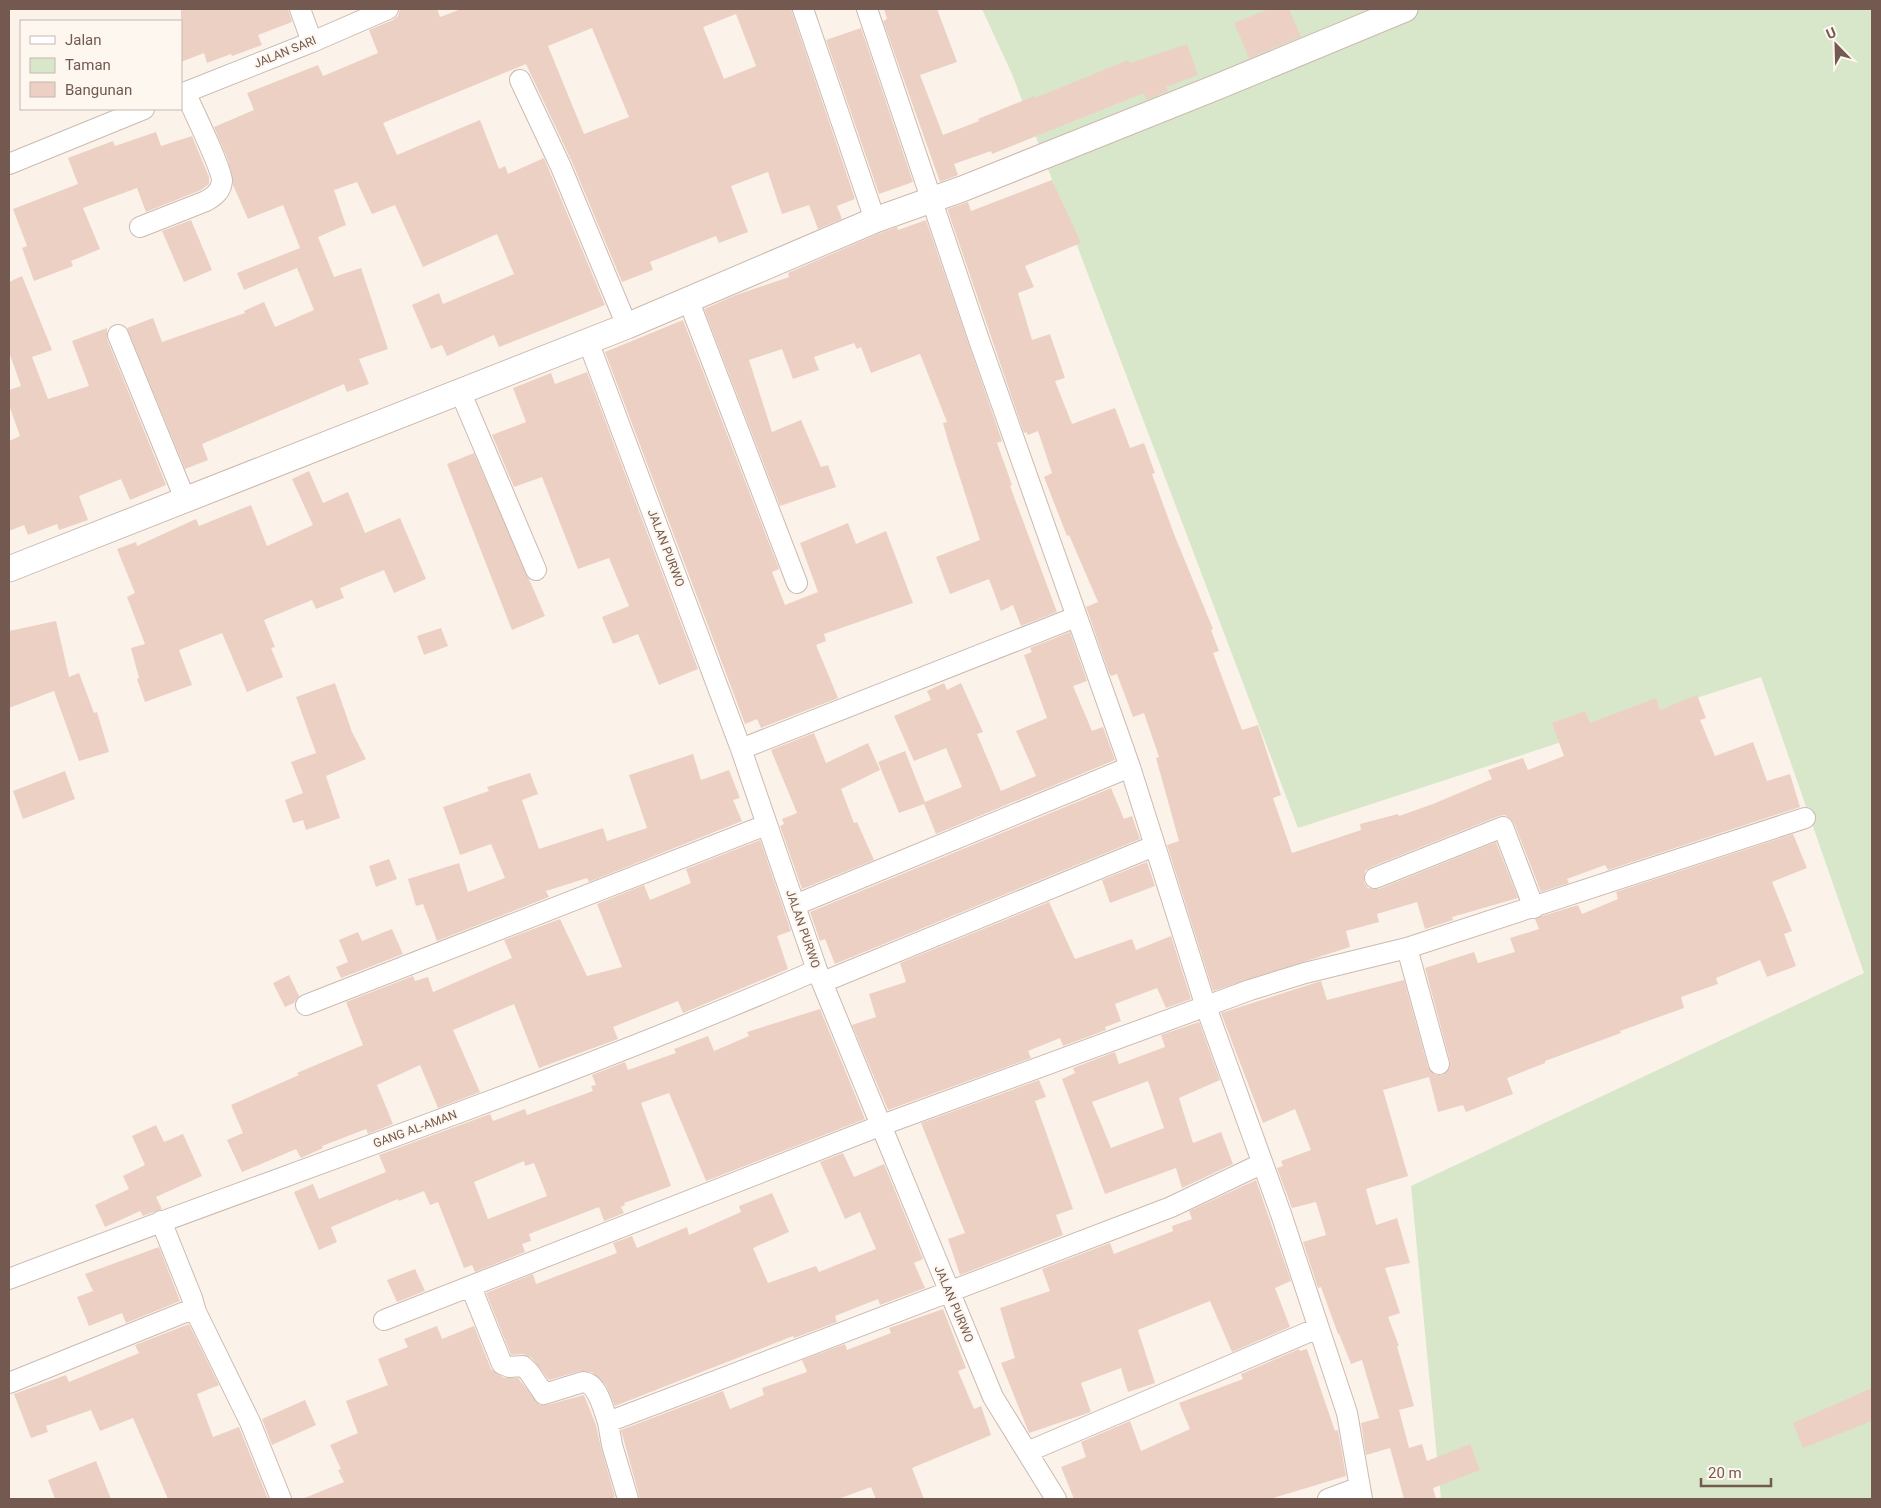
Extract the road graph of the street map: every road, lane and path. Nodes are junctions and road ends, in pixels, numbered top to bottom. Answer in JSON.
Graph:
{"nodes":[{"id":1,"x":300,"y":9,"type":"edge"},
{"id":2,"x":388,"y":9,"type":"edge"},
{"id":3,"x":803,"y":9,"type":"edge"},
{"id":4,"x":867,"y":9,"type":"edge"},
{"id":5,"x":1405,"y":9,"type":"edge"},
{"id":6,"x":367,"y":13,"type":"edge"},
{"id":7,"x":312,"y":42,"type":"junction"},
{"id":8,"x":520,"y":80,"type":"dead end"},
{"id":9,"x":183,"y":93,"type":"edge"},
{"id":10,"x":142,"y":110,"type":"edge"},
{"id":11,"x":9,"y":164,"type":"edge"},
{"id":12,"x":931,"y":199,"type":"junction"},
{"id":13,"x":875,"y":220,"type":"junction"},
{"id":14,"x":140,"y":227,"type":"dead end"},
{"id":15,"x":688,"y":299,"type":"junction"},
{"id":16,"x":627,"y":326,"type":"junction"},
{"id":17,"x":118,"y":335,"type":"dead end"},
{"id":18,"x":588,"y":341,"type":"junction"},
{"id":19,"x":460,"y":391,"type":"junction"},
{"id":20,"x":185,"y":499,"type":"junction"},
{"id":21,"x":9,"y":569,"type":"edge"},
{"id":22,"x":536,"y":570,"type":"dead end"},
{"id":23,"x":797,"y":583,"type":"dead end"},
{"id":24,"x":1076,"y":617,"type":"junction"},
{"id":25,"x":741,"y":749,"type":"junction"},
{"id":26,"x":1130,"y":767,"type":"junction"},
{"id":27,"x":1805,"y":818,"type":"dead end"},
{"id":28,"x":766,"y":825,"type":"junction"},
{"id":29,"x":1154,"y":846,"type":"junction"},
{"id":30,"x":1375,"y":878,"type":"dead end"},
{"id":31,"x":795,"y":905,"type":"junction"},
{"id":32,"x":1534,"y":908,"type":"junction"},
{"id":33,"x":1407,"y":948,"type":"junction"},
{"id":34,"x":820,"y":976,"type":"junction"},
{"id":35,"x":306,"y":1005,"type":"dead end"},
{"id":36,"x":1206,"y":1007,"type":"junction"},
{"id":37,"x":1439,"y":1064,"type":"dead end"},
{"id":38,"x":882,"y":1124,"type":"junction"},
{"id":39,"x":1261,"y":1164,"type":"junction"},
{"id":40,"x":161,"y":1221,"type":"junction"},
{"id":41,"x":9,"y":1279,"type":"edge"},
{"id":42,"x":471,"y":1287,"type":"junction"},
{"id":43,"x":948,"y":1293,"type":"junction"},
{"id":44,"x":196,"y":1312,"type":"junction"},
{"id":45,"x":384,"y":1320,"type":"dead end"},
{"id":46,"x":1318,"y":1328,"type":"junction"},
{"id":47,"x":9,"y":1383,"type":"edge"},
{"id":48,"x":608,"y":1422,"type":"junction"},
{"id":49,"x":1027,"y":1452,"type":"junction"},
{"id":50,"x":1361,"y":1493,"type":"edge"},
{"id":51,"x":281,"y":1499,"type":"edge"},
{"id":52,"x":628,"y":1499,"type":"edge"},
{"id":53,"x":1056,"y":1499,"type":"edge"},
{"id":54,"x":1328,"y":1499,"type":"edge"}],
"edges":[{"from":1,"to":7,"type":"street"},
{"from":2,"to":6,"type":"street","name":"JALAN SARI"},
{"from":3,"to":13,"type":"street"},
{"from":4,"to":12,"type":"street"},
{"from":5,"to":12,"type":"street"},
{"from":6,"to":7,"type":"street","name":"JALAN SARI"},
{"from":7,"to":9,"type":"street","name":"JALAN SARI"},
{"from":8,"to":16,"type":"street"},
{"from":9,"to":14,"type":"street"},
{"from":10,"to":11,"type":"street"},
{"from":12,"to":13,"type":"street"},
{"from":12,"to":24,"type":"street"},
{"from":13,"to":15,"type":"street"},
{"from":15,"to":16,"type":"street"},
{"from":15,"to":23,"type":"street"},
{"from":16,"to":18,"type":"street"},
{"from":17,"to":20,"type":"street"},
{"from":18,"to":19,"type":"street"},
{"from":18,"to":25,"type":"street","name":"JALAN PURWO"},
{"from":19,"to":20,"type":"street"},
{"from":19,"to":22,"type":"street"},
{"from":20,"to":21,"type":"street"},
{"from":24,"to":25,"type":"street"},
{"from":24,"to":26,"type":"street"},
{"from":25,"to":28,"type":"street","name":"JALAN PURWO"},
{"from":26,"to":29,"type":"street"},
{"from":26,"to":31,"type":"street"},
{"from":27,"to":32,"type":"street"},
{"from":28,"to":31,"type":"street","name":"JALAN PURWO"},
{"from":28,"to":35,"type":"street"},
{"from":29,"to":34,"type":"street","name":"GANG AL-AMAN"},
{"from":29,"to":36,"type":"street"},
{"from":30,"to":32,"type":"street"},
{"from":31,"to":34,"type":"street","name":"JALAN PURWO"},
{"from":32,"to":33,"type":"street"},
{"from":33,"to":36,"type":"street"},
{"from":33,"to":37,"type":"street"},
{"from":34,"to":38,"type":"street","name":"JALAN PURWO"},
{"from":34,"to":40,"type":"street","name":"GANG AL-AMAN"},
{"from":36,"to":38,"type":"street"},
{"from":36,"to":39,"type":"street"},
{"from":38,"to":42,"type":"street"},
{"from":38,"to":43,"type":"street","name":"JALAN PURWO"},
{"from":39,"to":43,"type":"street"},
{"from":39,"to":46,"type":"street"},
{"from":40,"to":41,"type":"street","name":"GANG AL-AMAN"},
{"from":40,"to":44,"type":"street"},
{"from":42,"to":45,"type":"street"},
{"from":42,"to":48,"type":"street"},
{"from":43,"to":48,"type":"street"},
{"from":43,"to":49,"type":"street","name":"JALAN PURWO"},
{"from":44,"to":47,"type":"street"},
{"from":44,"to":51,"type":"street"},
{"from":46,"to":49,"type":"street"},
{"from":46,"to":50,"type":"street"},
{"from":48,"to":52,"type":"street"},
{"from":49,"to":53,"type":"street","name":"JALAN PURWO"},
{"from":50,"to":54,"type":"street"}]}
